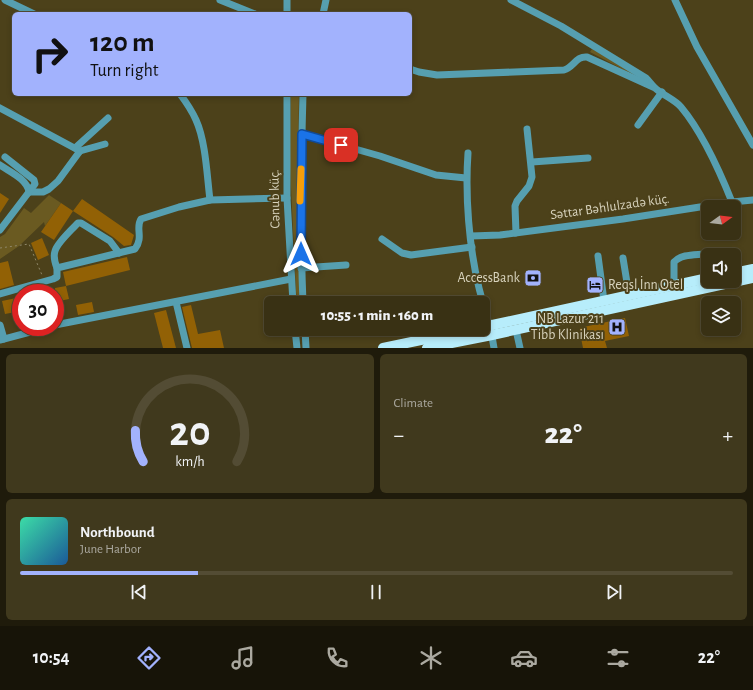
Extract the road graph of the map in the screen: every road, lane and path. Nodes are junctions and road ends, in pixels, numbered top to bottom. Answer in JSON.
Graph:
{"nodes":[{"id":1,"x":5,"y":0,"type":"edge"},
{"id":2,"x":220,"y":0,"type":"edge"},
{"id":3,"x":287,"y":0,"type":"edge"},
{"id":4,"x":326,"y":0,"type":"edge"},
{"id":5,"x":511,"y":0,"type":"edge"},
{"id":6,"x":675,"y":0,"type":"edge"},
{"id":7,"x":30,"y":12,"type":"edge"},
{"id":8,"x":250,"y":12,"type":"edge"},
{"id":9,"x":287,"y":12,"type":"edge"},
{"id":10,"x":323,"y":12,"type":"edge"},
{"id":11,"x":412,"y":70,"type":"edge"},
{"id":12,"x":654,"y":87,"type":"junction"},
{"id":13,"x":662,"y":92,"type":"junction"},
{"id":14,"x":182,"y":96,"type":"edge"},
{"id":15,"x":286,"y":96,"type":"edge"},
{"id":16,"x":303,"y":96,"type":"edge"},
{"id":17,"x":0,"y":108,"type":"edge"},
{"id":18,"x":108,"y":118,"type":"dead end"},
{"id":19,"x":638,"y":126,"type":"dead end"},
{"id":20,"x":527,"y":129,"type":"dead end"},
{"id":21,"x":302,"y":134,"type":"junction"},
{"id":22,"x":105,"y":144,"type":"dead end"},
{"id":23,"x":753,"y":146,"type":"edge"},
{"id":24,"x":77,"y":149,"type":"junction"},
{"id":25,"x":468,"y":153,"type":"dead end"},
{"id":26,"x":5,"y":157,"type":"dead end"},
{"id":27,"x":588,"y":158,"type":"dead end"},
{"id":28,"x":532,"y":162,"type":"junction"},
{"id":29,"x":0,"y":166,"type":"edge"},
{"id":30,"x":466,"y":178,"type":"junction"},
{"id":31,"x":29,"y":192,"type":"junction"},
{"id":32,"x":287,"y":198,"type":"junction"},
{"id":33,"x":210,"y":200,"type":"junction"},
{"id":34,"x":731,"y":200,"type":"edge"},
{"id":35,"x":753,"y":200,"type":"edge"},
{"id":36,"x":741,"y":201,"type":"edge"},
{"id":37,"x":701,"y":207,"type":"edge"},
{"id":38,"x":0,"y":230,"type":"edge"},
{"id":39,"x":516,"y":233,"type":"junction"},
{"id":40,"x":471,"y":236,"type":"junction"},
{"id":41,"x":382,"y":239,"type":"dead end"},
{"id":42,"x":0,"y":248,"type":"edge"},
{"id":43,"x":472,"y":248,"type":"junction"},
{"id":44,"x":119,"y":253,"type":"junction"},
{"id":45,"x":701,"y":254,"type":"edge"},
{"id":46,"x":598,"y":256,"type":"dead end"},
{"id":47,"x":623,"y":258,"type":"dead end"},
{"id":48,"x":346,"y":265,"type":"dead end"},
{"id":49,"x":57,"y":268,"type":"junction"},
{"id":50,"x":301,"y":268,"type":"junction"},
{"id":51,"x":753,"y":269,"type":"edge"},
{"id":52,"x":741,"y":272,"type":"edge"},
{"id":53,"x":753,"y":278,"type":"edge"},
{"id":54,"x":291,"y":279,"type":"junction"},
{"id":55,"x":45,"y":281,"type":"junction"},
{"id":56,"x":701,"y":283,"type":"edge"},
{"id":57,"x":674,"y":286,"type":"junction"},
{"id":58,"x":697,"y":286,"type":"junction"},
{"id":59,"x":0,"y":294,"type":"edge"},
{"id":60,"x":630,"y":295,"type":"junction"},
{"id":61,"x":292,"y":296,"type":"edge"},
{"id":62,"x":303,"y":296,"type":"edge"},
{"id":63,"x":481,"y":296,"type":"edge"},
{"id":64,"x":604,"y":301,"type":"junction"},
{"id":65,"x":176,"y":302,"type":"junction"},
{"id":66,"x":64,"y":324,"type":"edge"},
{"id":67,"x":0,"y":325,"type":"edge"},
{"id":68,"x":490,"y":329,"type":"edge"},
{"id":69,"x":490,"y":329,"type":"edge"},
{"id":70,"x":516,"y":330,"type":"junction"},
{"id":71,"x":490,"y":335,"type":"edge"},
{"id":72,"x":14,"y":336,"type":"edge"},
{"id":73,"x":295,"y":336,"type":"edge"},
{"id":74,"x":305,"y":336,"type":"edge"},
{"id":75,"x":440,"y":336,"type":"edge"},
{"id":76,"x":466,"y":336,"type":"edge"},
{"id":77,"x":2,"y":339,"type":"edge"},
{"id":78,"x":187,"y":348,"type":"edge"},
{"id":79,"x":296,"y":348,"type":"edge"},
{"id":80,"x":306,"y":348,"type":"edge"},
{"id":81,"x":383,"y":348,"type":"edge"},
{"id":82,"x":427,"y":348,"type":"edge"},
{"id":83,"x":494,"y":348,"type":"edge"},
{"id":84,"x":520,"y":348,"type":"edge"}],
"edges":[{"from":1,"to":7,"type":"street"},
{"from":2,"to":8,"type":"street"},
{"from":3,"to":9,"type":"street"},
{"from":4,"to":10,"type":"street"},
{"from":5,"to":12,"type":"street"},
{"from":6,"to":23,"type":"street"},
{"from":11,"to":12,"type":"street"},
{"from":12,"to":13,"type":"street"},
{"from":13,"to":19,"type":"street"},
{"from":13,"to":34,"type":"street"},
{"from":14,"to":33,"type":"street"},
{"from":15,"to":32,"type":"street","name":"Cənub küç."},
{"from":16,"to":21,"type":"street","name":"Cənub küç."},
{"from":17,"to":24,"type":"street"},
{"from":18,"to":24,"type":"street"},
{"from":20,"to":28,"type":"street"},
{"from":21,"to":30,"type":"street"},
{"from":21,"to":50,"type":"street","name":"Cənub küç."},
{"from":22,"to":24,"type":"street"},
{"from":24,"to":31,"type":"street"},
{"from":25,"to":30,"type":"street"},
{"from":26,"to":31,"type":"street"},
{"from":27,"to":28,"type":"street"},
{"from":28,"to":39,"type":"street"},
{"from":29,"to":31,"type":"street"},
{"from":30,"to":40,"type":"street"},
{"from":31,"to":38,"type":"street"},
{"from":32,"to":33,"type":"street"},
{"from":32,"to":54,"type":"street","name":"Cənub küç."},
{"from":33,"to":44,"type":"street"},
{"from":35,"to":36,"type":"street","name":"Səttar Bəhlulzadə küç."},
{"from":37,"to":39,"type":"street","name":"Səttar Bəhlulzadə küç."},
{"from":39,"to":40,"type":"street","name":"Səttar Bəhlulzadə küç."},
{"from":40,"to":43,"type":"street"},
{"from":41,"to":43,"type":"street"},
{"from":42,"to":55,"type":"path"},
{"from":43,"to":63,"type":"street"},
{"from":44,"to":49,"type":"street"},
{"from":44,"to":49,"type":"street"},
{"from":45,"to":57,"type":"street"},
{"from":46,"to":64,"type":"street"},
{"from":47,"to":60,"type":"street"},
{"from":48,"to":50,"type":"street"},
{"from":49,"to":55,"type":"street"},
{"from":50,"to":62,"type":"street","name":"Cənub küç."},
{"from":51,"to":52,"type":"main road"},
{"from":53,"to":58,"type":"main road"},
{"from":54,"to":61,"type":"street","name":"Cənub küç."},
{"from":54,"to":65,"type":"street"},
{"from":55,"to":59,"type":"street"},
{"from":56,"to":58,"type":"main road"},
{"from":57,"to":58,"type":"main road"},
{"from":57,"to":60,"type":"main road"},
{"from":58,"to":70,"type":"main road"},
{"from":60,"to":64,"type":"main road"},
{"from":64,"to":68,"type":"main road"},
{"from":65,"to":66,"type":"street"},
{"from":65,"to":78,"type":"street"},
{"from":67,"to":77,"type":"street"},
{"from":69,"to":70,"type":"main road"},
{"from":70,"to":84,"type":"street"},
{"from":71,"to":83,"type":"street"},
{"from":72,"to":77,"type":"street"},
{"from":73,"to":79,"type":"street"},
{"from":74,"to":80,"type":"street"},
{"from":75,"to":81,"type":"main road"},
{"from":76,"to":82,"type":"main road"}]}
